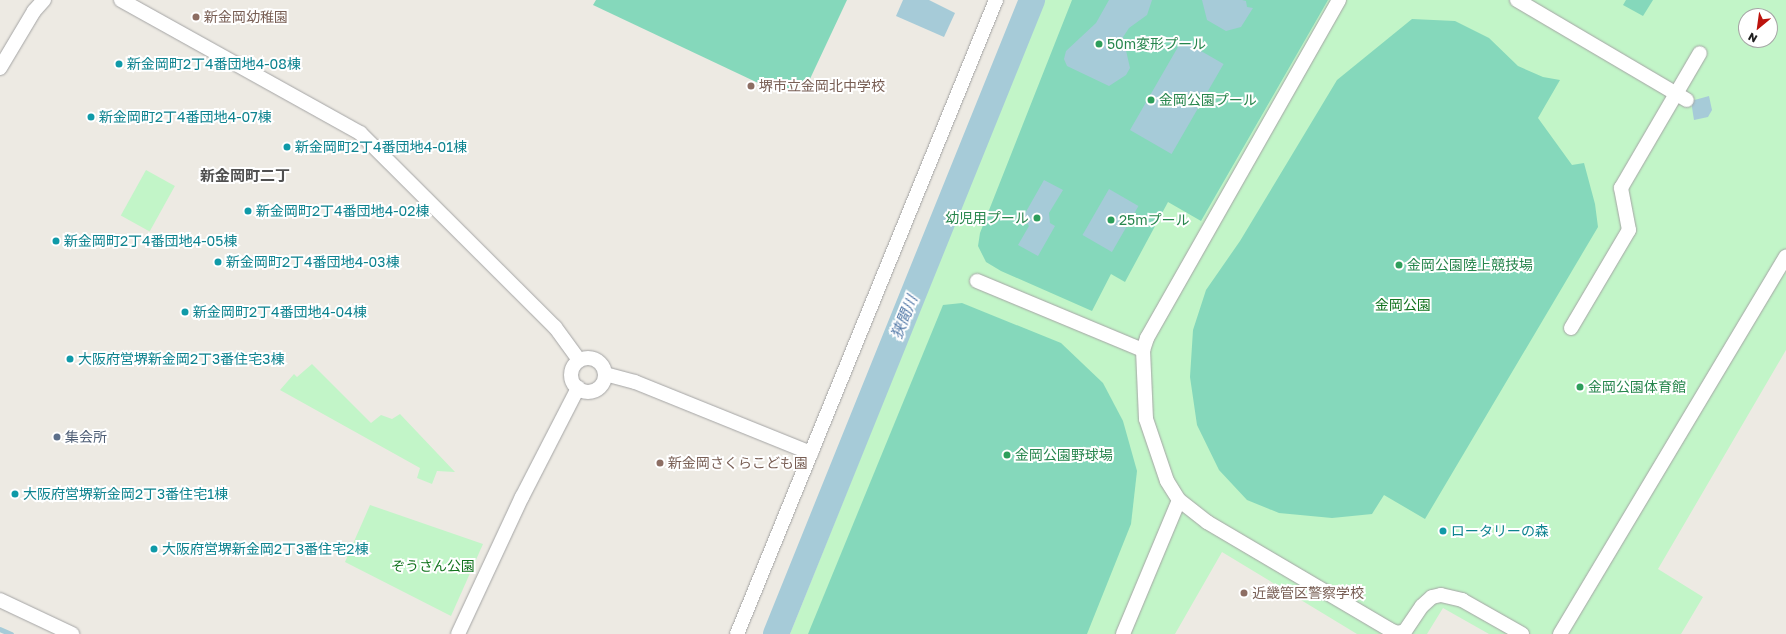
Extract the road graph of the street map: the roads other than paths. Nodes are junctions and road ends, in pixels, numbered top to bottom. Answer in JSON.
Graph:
{"nodes":[{"id":1,"x":44,"y":0,"type":"edge"},
{"id":2,"x":121,"y":0,"type":"edge"},
{"id":3,"x":996,"y":0,"type":"edge"},
{"id":4,"x":1339,"y":0,"type":"edge"},
{"id":5,"x":1518,"y":0,"type":"edge"},
{"id":6,"x":1700,"y":53,"type":"dead end"},
{"id":7,"x":0,"y":68,"type":"edge"},
{"id":8,"x":1682,"y":97,"type":"junction"},
{"id":9,"x":1786,"y":257,"type":"edge"},
{"id":10,"x":977,"y":281,"type":"dead end"},
{"id":11,"x":1571,"y":328,"type":"dead end"},
{"id":12,"x":1143,"y":350,"type":"junction"},
{"id":13,"x":579,"y":360,"type":"junction"},
{"id":14,"x":605,"y":374,"type":"junction"},
{"id":15,"x":578,"y":388,"type":"junction"},
{"id":16,"x":811,"y":453,"type":"junction"},
{"id":17,"x":1179,"y":500,"type":"junction"},
{"id":18,"x":0,"y":600,"type":"edge"},
{"id":19,"x":72,"y":634,"type":"edge"},
{"id":20,"x":458,"y":634,"type":"edge"},
{"id":21,"x":737,"y":634,"type":"edge"},
{"id":22,"x":1123,"y":634,"type":"edge"},
{"id":23,"x":1522,"y":634,"type":"edge"},
{"id":24,"x":1560,"y":634,"type":"edge"}],
"edges":[{"from":1,"to":7,"type":"street"},
{"from":2,"to":13,"type":"street"},
{"from":3,"to":16,"type":"street"},
{"from":4,"to":12,"type":"street"},
{"from":5,"to":8,"type":"street"},
{"from":6,"to":8,"type":"street"},
{"from":8,"to":11,"type":"street"},
{"from":9,"to":24,"type":"street"},
{"from":10,"to":12,"type":"street"},
{"from":12,"to":17,"type":"street"},
{"from":13,"to":14,"type":"street"},
{"from":13,"to":15,"type":"street"},
{"from":14,"to":15,"type":"street"},
{"from":14,"to":16,"type":"street"},
{"from":15,"to":20,"type":"street"},
{"from":16,"to":21,"type":"street"},
{"from":17,"to":22,"type":"street"},
{"from":17,"to":23,"type":"street"},
{"from":18,"to":19,"type":"street"}]}
